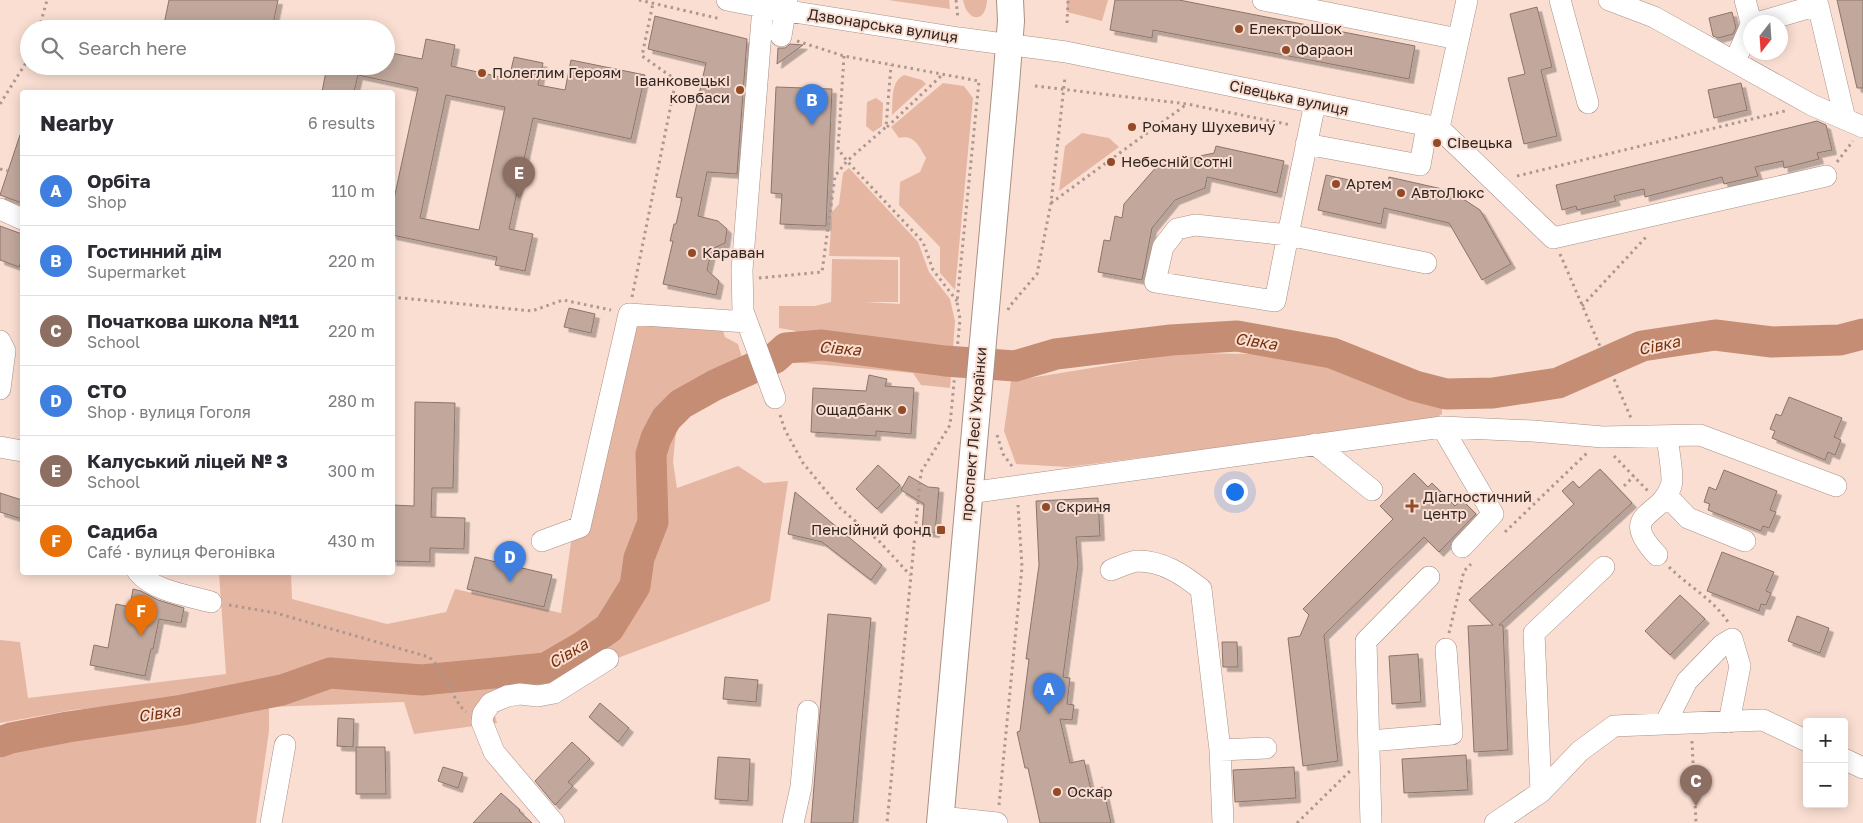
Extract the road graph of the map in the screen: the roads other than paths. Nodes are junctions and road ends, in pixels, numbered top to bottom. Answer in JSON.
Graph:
{"nodes":[{"id":1,"x":727,"y":0,"type":"edge"},
{"id":2,"x":1010,"y":0,"type":"edge"},
{"id":3,"x":1263,"y":0,"type":"edge"},
{"id":4,"x":1467,"y":0,"type":"edge"},
{"id":5,"x":1560,"y":0,"type":"edge"},
{"id":6,"x":1609,"y":0,"type":"edge"},
{"id":7,"x":1745,"y":0,"type":"edge"},
{"id":8,"x":786,"y":6,"type":"edge"},
{"id":9,"x":763,"y":8,"type":"junction"},
{"id":10,"x":1749,"y":15,"type":"edge"},
{"id":11,"x":1784,"y":15,"type":"edge"},
{"id":12,"x":781,"y":36,"type":"dead end"},
{"id":13,"x":1458,"y":39,"type":"junction"},
{"id":14,"x":1743,"y":43,"type":"edge"},
{"id":15,"x":1009,"y":45,"type":"junction"},
{"id":16,"x":1735,"y":61,"type":"junction"},
{"id":17,"x":1315,"y":103,"type":"junction"},
{"id":18,"x":1588,"y":103,"type":"dead end"},
{"id":19,"x":1433,"y":127,"type":"junction"},
{"id":20,"x":1855,"y":127,"type":"edge"},
{"id":21,"x":1308,"y":136,"type":"junction"},
{"id":22,"x":1826,"y":176,"type":"road end"},
{"id":23,"x":0,"y":209,"type":"edge"},
{"id":24,"x":20,"y":218,"type":"edge"},
{"id":25,"x":1288,"y":235,"type":"junction"},
{"id":26,"x":1426,"y":263,"type":"dead end"},
{"id":27,"x":747,"y":322,"type":"junction"},
{"id":28,"x":0,"y":340,"type":"edge"},
{"id":29,"x":0,"y":389,"type":"edge"},
{"id":30,"x":775,"y":398,"type":"road end"},
{"id":31,"x":1442,"y":427,"type":"junction"},
{"id":32,"x":1667,"y":436,"type":"junction"},
{"id":33,"x":1315,"y":444,"type":"junction"},
{"id":34,"x":0,"y":447,"type":"edge"},
{"id":35,"x":20,"y":452,"type":"edge"},
{"id":36,"x":1836,"y":486,"type":"dead end"},
{"id":37,"x":1372,"y":490,"type":"dead end"},
{"id":38,"x":969,"y":493,"type":"junction"},
{"id":39,"x":1663,"y":499,"type":"junction"},
{"id":40,"x":542,"y":541,"type":"dead end"},
{"id":41,"x":1745,"y":541,"type":"dead end"},
{"id":42,"x":1470,"y":552,"type":"road end"},
{"id":43,"x":1657,"y":554,"type":"road end"},
{"id":44,"x":1604,"y":566,"type":"dead end"},
{"id":45,"x":1111,"y":570,"type":"dead end"},
{"id":46,"x":141,"y":575,"type":"edge"},
{"id":47,"x":1429,"y":577,"type":"dead end"},
{"id":48,"x":211,"y":602,"type":"road end"},
{"id":49,"x":1446,"y":648,"type":"road end"},
{"id":50,"x":608,"y":659,"type":"dead end"},
{"id":51,"x":808,"y":711,"type":"dead end"},
{"id":52,"x":1730,"y":722,"type":"junction"},
{"id":53,"x":1664,"y":724,"type":"junction"},
{"id":54,"x":1803,"y":739,"type":"edge"},
{"id":55,"x":284,"y":745,"type":"dead end"},
{"id":56,"x":1370,"y":747,"type":"junction"},
{"id":57,"x":1266,"y":748,"type":"dead end"},
{"id":58,"x":1220,"y":750,"type":"junction"},
{"id":59,"x":1848,"y":761,"type":"edge"},
{"id":60,"x":1863,"y":768,"type":"edge"},
{"id":61,"x":1541,"y":792,"type":"junction"},
{"id":62,"x":941,"y":820,"type":"edge"},
{"id":63,"x":271,"y":823,"type":"edge"},
{"id":64,"x":554,"y":823,"type":"edge"},
{"id":65,"x":793,"y":823,"type":"edge"},
{"id":66,"x":997,"y":823,"type":"edge"},
{"id":67,"x":1223,"y":823,"type":"edge"},
{"id":68,"x":1371,"y":823,"type":"edge"},
{"id":69,"x":1495,"y":823,"type":"edge"}],
"edges":[{"from":1,"to":9,"type":"street","name":"Дзвонарська вулиця"},
{"from":2,"to":15,"type":"main road","name":"проспект Лесі Українки"},
{"from":3,"to":13,"type":"street"},
{"from":4,"to":13,"type":"street"},
{"from":5,"to":18,"type":"street"},
{"from":6,"to":16,"type":"street"},
{"from":7,"to":10,"type":"street"},
{"from":8,"to":9,"type":"street","name":"Дзвонарська вулиця"},
{"from":8,"to":12,"type":"street"},
{"from":8,"to":15,"type":"street","name":"Дзвонарська вулиця"},
{"from":9,"to":27,"type":"street"},
{"from":11,"to":20,"type":"street"},
{"from":13,"to":19,"type":"street"},
{"from":14,"to":16,"type":"street"},
{"from":15,"to":17,"type":"street","name":"Сівецька вулиця"},
{"from":15,"to":38,"type":"main road","name":"проспект Лесі Українки"},
{"from":16,"to":20,"type":"street"},
{"from":17,"to":19,"type":"street","name":"Сівецька вулиця"},
{"from":17,"to":21,"type":"street"},
{"from":19,"to":21,"type":"street"},
{"from":19,"to":22,"type":"street"},
{"from":21,"to":25,"type":"street"},
{"from":23,"to":24,"type":"street"},
{"from":25,"to":25,"type":"street"},
{"from":25,"to":26,"type":"street"},
{"from":27,"to":30,"type":"street"},
{"from":27,"to":40,"type":"street"},
{"from":28,"to":29,"type":"street"},
{"from":31,"to":32,"type":"street"},
{"from":31,"to":33,"type":"street"},
{"from":31,"to":42,"type":"street"},
{"from":32,"to":36,"type":"street"},
{"from":32,"to":39,"type":"street"},
{"from":33,"to":37,"type":"street"},
{"from":33,"to":38,"type":"street"},
{"from":34,"to":35,"type":"street"},
{"from":38,"to":62,"type":"main road","name":"проспект Лесі Українки"},
{"from":39,"to":41,"type":"street"},
{"from":39,"to":43,"type":"street"},
{"from":44,"to":61,"type":"street"},
{"from":45,"to":58,"type":"street"},
{"from":46,"to":48,"type":"street"},
{"from":47,"to":56,"type":"street"},
{"from":49,"to":56,"type":"street"},
{"from":50,"to":64,"type":"street"},
{"from":51,"to":65,"type":"street"},
{"from":52,"to":53,"type":"street"},
{"from":52,"to":53,"type":"street"},
{"from":52,"to":54,"type":"street"},
{"from":53,"to":61,"type":"street"},
{"from":55,"to":63,"type":"street"},
{"from":56,"to":68,"type":"street"},
{"from":57,"to":58,"type":"street"},
{"from":58,"to":67,"type":"street"},
{"from":59,"to":60,"type":"street"},
{"from":61,"to":69,"type":"street"},
{"from":62,"to":66,"type":"street"}]}
